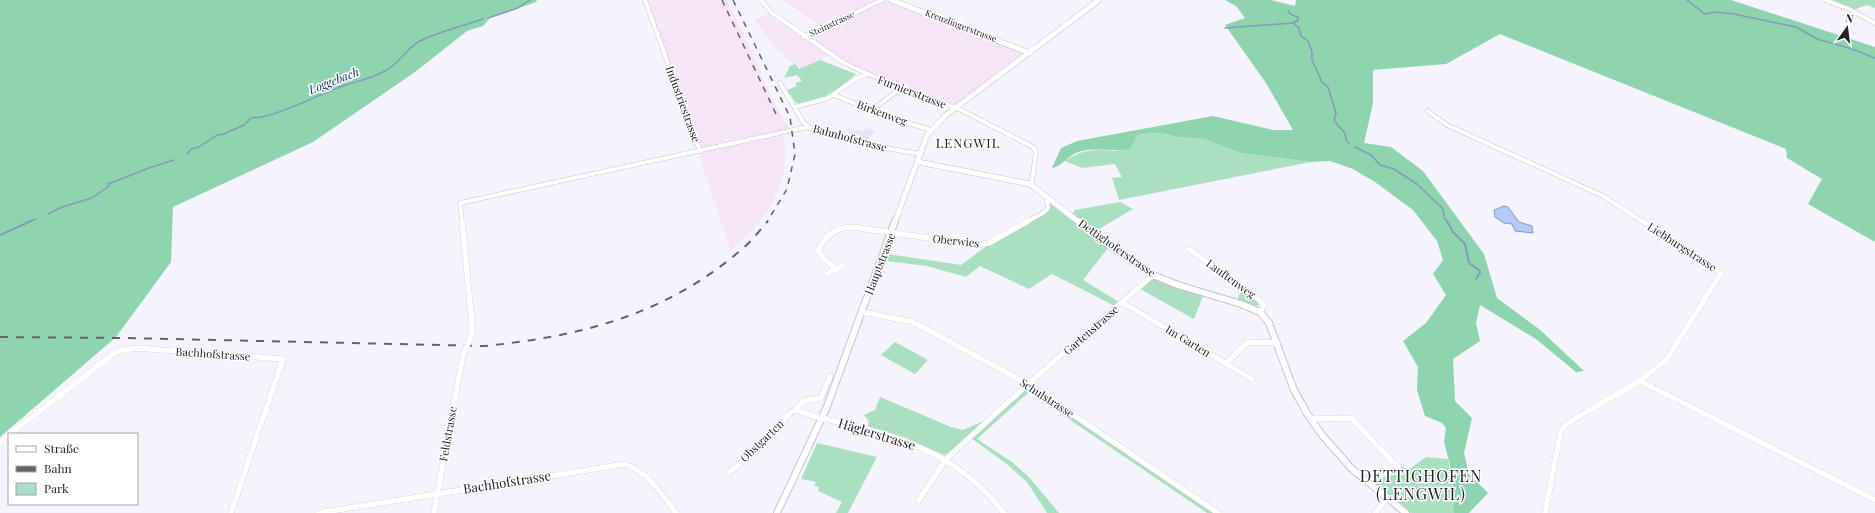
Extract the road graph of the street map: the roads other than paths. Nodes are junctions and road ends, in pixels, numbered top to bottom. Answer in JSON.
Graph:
{"nodes":[{"id":1,"x":645,"y":0,"type":"edge"},
{"id":2,"x":761,"y":0,"type":"edge"},
{"id":3,"x":882,"y":0,"type":"edge"},
{"id":4,"x":891,"y":0,"type":"edge"},
{"id":5,"x":1099,"y":0,"type":"edge"},
{"id":6,"x":1825,"y":0,"type":"edge"},
{"id":7,"x":1875,"y":23,"type":"edge"},
{"id":8,"x":804,"y":37,"type":"junction"},
{"id":9,"x":1030,"y":53,"type":"junction"},
{"id":10,"x":869,"y":75,"type":"junction"},
{"id":11,"x":780,"y":83,"type":"dead end"},
{"id":12,"x":901,"y":88,"type":"junction"},
{"id":13,"x":834,"y":95,"type":"junction"},
{"id":14,"x":795,"y":107,"type":"junction"},
{"id":15,"x":956,"y":108,"type":"junction"},
{"id":16,"x":872,"y":110,"type":"junction"},
{"id":17,"x":1428,"y":111,"type":"dead end"},
{"id":18,"x":807,"y":127,"type":"junction"},
{"id":19,"x":931,"y":130,"type":"junction"},
{"id":20,"x":700,"y":150,"type":"junction"},
{"id":21,"x":921,"y":154,"type":"junction"},
{"id":22,"x":918,"y":162,"type":"junction"},
{"id":23,"x":1030,"y":184,"type":"junction"},
{"id":24,"x":1050,"y":199,"type":"junction"},
{"id":25,"x":892,"y":233,"type":"junction"},
{"id":26,"x":1189,"y":249,"type":"dead end"},
{"id":27,"x":843,"y":265,"type":"dead end"},
{"id":28,"x":836,"y":269,"type":"junction"},
{"id":29,"x":827,"y":274,"type":"dead end"},
{"id":30,"x":1153,"y":275,"type":"junction"},
{"id":31,"x":1123,"y":303,"type":"junction"},
{"id":32,"x":862,"y":312,"type":"junction"},
{"id":33,"x":1260,"y":312,"type":"junction"},
{"id":34,"x":1277,"y":343,"type":"junction"},
{"id":35,"x":1226,"y":363,"type":"junction"},
{"id":36,"x":830,"y":376,"type":"dead end"},
{"id":37,"x":1252,"y":379,"type":"dead end"},
{"id":38,"x":1640,"y":382,"type":"junction"},
{"id":39,"x":1028,"y":384,"type":"junction"},
{"id":40,"x":796,"y":410,"type":"junction"},
{"id":41,"x":1309,"y":416,"type":"junction"},
{"id":42,"x":822,"y":418,"type":"junction"},
{"id":43,"x":11,"y":433,"type":"edge"},
{"id":44,"x":8,"y":436,"type":"edge"},
{"id":45,"x":0,"y":442,"type":"edge"},
{"id":46,"x":946,"y":459,"type":"junction"},
{"id":47,"x":1398,"y":467,"type":"dead end"},
{"id":48,"x":729,"y":472,"type":"dead end"},
{"id":49,"x":438,"y":494,"type":"junction"},
{"id":50,"x":1387,"y":499,"type":"junction"},
{"id":51,"x":919,"y":500,"type":"dead end"},
{"id":52,"x":1875,"y":500,"type":"edge"},
{"id":53,"x":231,"y":513,"type":"edge"},
{"id":54,"x":318,"y":513,"type":"edge"},
{"id":55,"x":434,"y":513,"type":"edge"},
{"id":56,"x":676,"y":513,"type":"edge"},
{"id":57,"x":777,"y":513,"type":"edge"},
{"id":58,"x":1004,"y":513,"type":"edge"},
{"id":59,"x":1218,"y":513,"type":"edge"},
{"id":60,"x":1375,"y":513,"type":"edge"},
{"id":61,"x":1406,"y":513,"type":"edge"},
{"id":62,"x":1545,"y":513,"type":"edge"}],
"edges":[{"from":1,"to":20,"type":"street","name":"Industriestrasse"},
{"from":2,"to":8,"type":"street","name":"Steinstrasse"},
{"from":3,"to":8,"type":"street","name":"Steinstrasse"},
{"from":4,"to":9,"type":"street","name":"Kreuzlingerstrasse"},
{"from":5,"to":9,"type":"street","name":"Hauptstrasse"},
{"from":6,"to":7,"type":"street"},
{"from":8,"to":10,"type":"street","name":"Steinstrasse"},
{"from":9,"to":15,"type":"street","name":"Hauptstrasse"},
{"from":10,"to":12,"type":"street","name":"Furnierstrasse"},
{"from":10,"to":13,"type":"street"},
{"from":11,"to":14,"type":"street","name":"Bahnhofstrasse"},
{"from":12,"to":15,"type":"street","name":"Furnierstrasse"},
{"from":12,"to":16,"type":"street"},
{"from":13,"to":14,"type":"street"},
{"from":13,"to":16,"type":"street","name":"Birkenweg"},
{"from":14,"to":18,"type":"street","name":"Bahnhofstrasse"},
{"from":15,"to":19,"type":"street","name":"Hauptstrasse"},
{"from":15,"to":23,"type":"street","name":"Furnierstrasse"},
{"from":16,"to":19,"type":"street","name":"Birkenweg"},
{"from":17,"to":38,"type":"street","name":"Liebburgstrasse"},
{"from":18,"to":20,"type":"street","name":"Industriestrasse"},
{"from":18,"to":21,"type":"street","name":"Bahnhofstrasse"},
{"from":19,"to":21,"type":"street","name":"Hauptstrasse"},
{"from":20,"to":49,"type":"street","name":"Feldstrasse","bridge":true},
{"from":21,"to":22,"type":"street","name":"Hauptstrasse"},
{"from":22,"to":23,"type":"street","name":"Dettighoferstrasse"},
{"from":22,"to":25,"type":"street","name":"Hauptstrasse"},
{"from":23,"to":24,"type":"street","name":"Dettighoferstrasse"},
{"from":24,"to":25,"type":"street","name":"Oberwies"},
{"from":24,"to":30,"type":"street","name":"Dettighoferstrasse"},
{"from":25,"to":28,"type":"street","name":"Oberwies"},
{"from":25,"to":32,"type":"street","name":"Hauptstrasse"},
{"from":26,"to":33,"type":"street","name":"Lauftenweg"},
{"from":27,"to":28,"type":"street"},
{"from":28,"to":29,"type":"street"},
{"from":30,"to":31,"type":"street","name":"Gartenstrasse"},
{"from":30,"to":33,"type":"street","name":"Dettighoferstrasse"},
{"from":31,"to":35,"type":"street","name":"Im Garten"},
{"from":31,"to":39,"type":"street","name":"Gartenstrasse"},
{"from":32,"to":39,"type":"street","name":"Schulstrasse"},
{"from":32,"to":42,"type":"street","name":"Hauptstrasse"},
{"from":33,"to":34,"type":"street"},
{"from":34,"to":35,"type":"street"},
{"from":34,"to":41,"type":"street"},
{"from":35,"to":37,"type":"street","name":"Im Garten"},
{"from":36,"to":40,"type":"street","name":"Obstgarten"},
{"from":38,"to":52,"type":"street"},
{"from":38,"to":62,"type":"street","name":"Liebburgstrasse"},
{"from":39,"to":46,"type":"street","name":"Gartenstrasse"},
{"from":39,"to":59,"type":"street","name":"Schulstrasse"},
{"from":40,"to":42,"type":"street"},
{"from":40,"to":48,"type":"street","name":"Obstgarten"},
{"from":41,"to":47,"type":"street"},
{"from":41,"to":50,"type":"street"},
{"from":42,"to":46,"type":"street","name":"Häglerstrasse"},
{"from":42,"to":57,"type":"street","name":"Hauptstrasse"},
{"from":43,"to":53,"type":"street","name":"Bachhofstrasse"},
{"from":44,"to":45,"type":"street","name":"Bachhofstrasse"},
{"from":46,"to":51,"type":"street","name":"Gartenstrasse"},
{"from":46,"to":58,"type":"street","name":"Häglerstrasse"},
{"from":49,"to":54,"type":"street","name":"Bachhofstrasse"},
{"from":49,"to":55,"type":"street","name":"Feldstrasse"},
{"from":49,"to":56,"type":"street","name":"Bachhofstrasse"},
{"from":50,"to":60,"type":"street"},
{"from":50,"to":61,"type":"street"}]}
